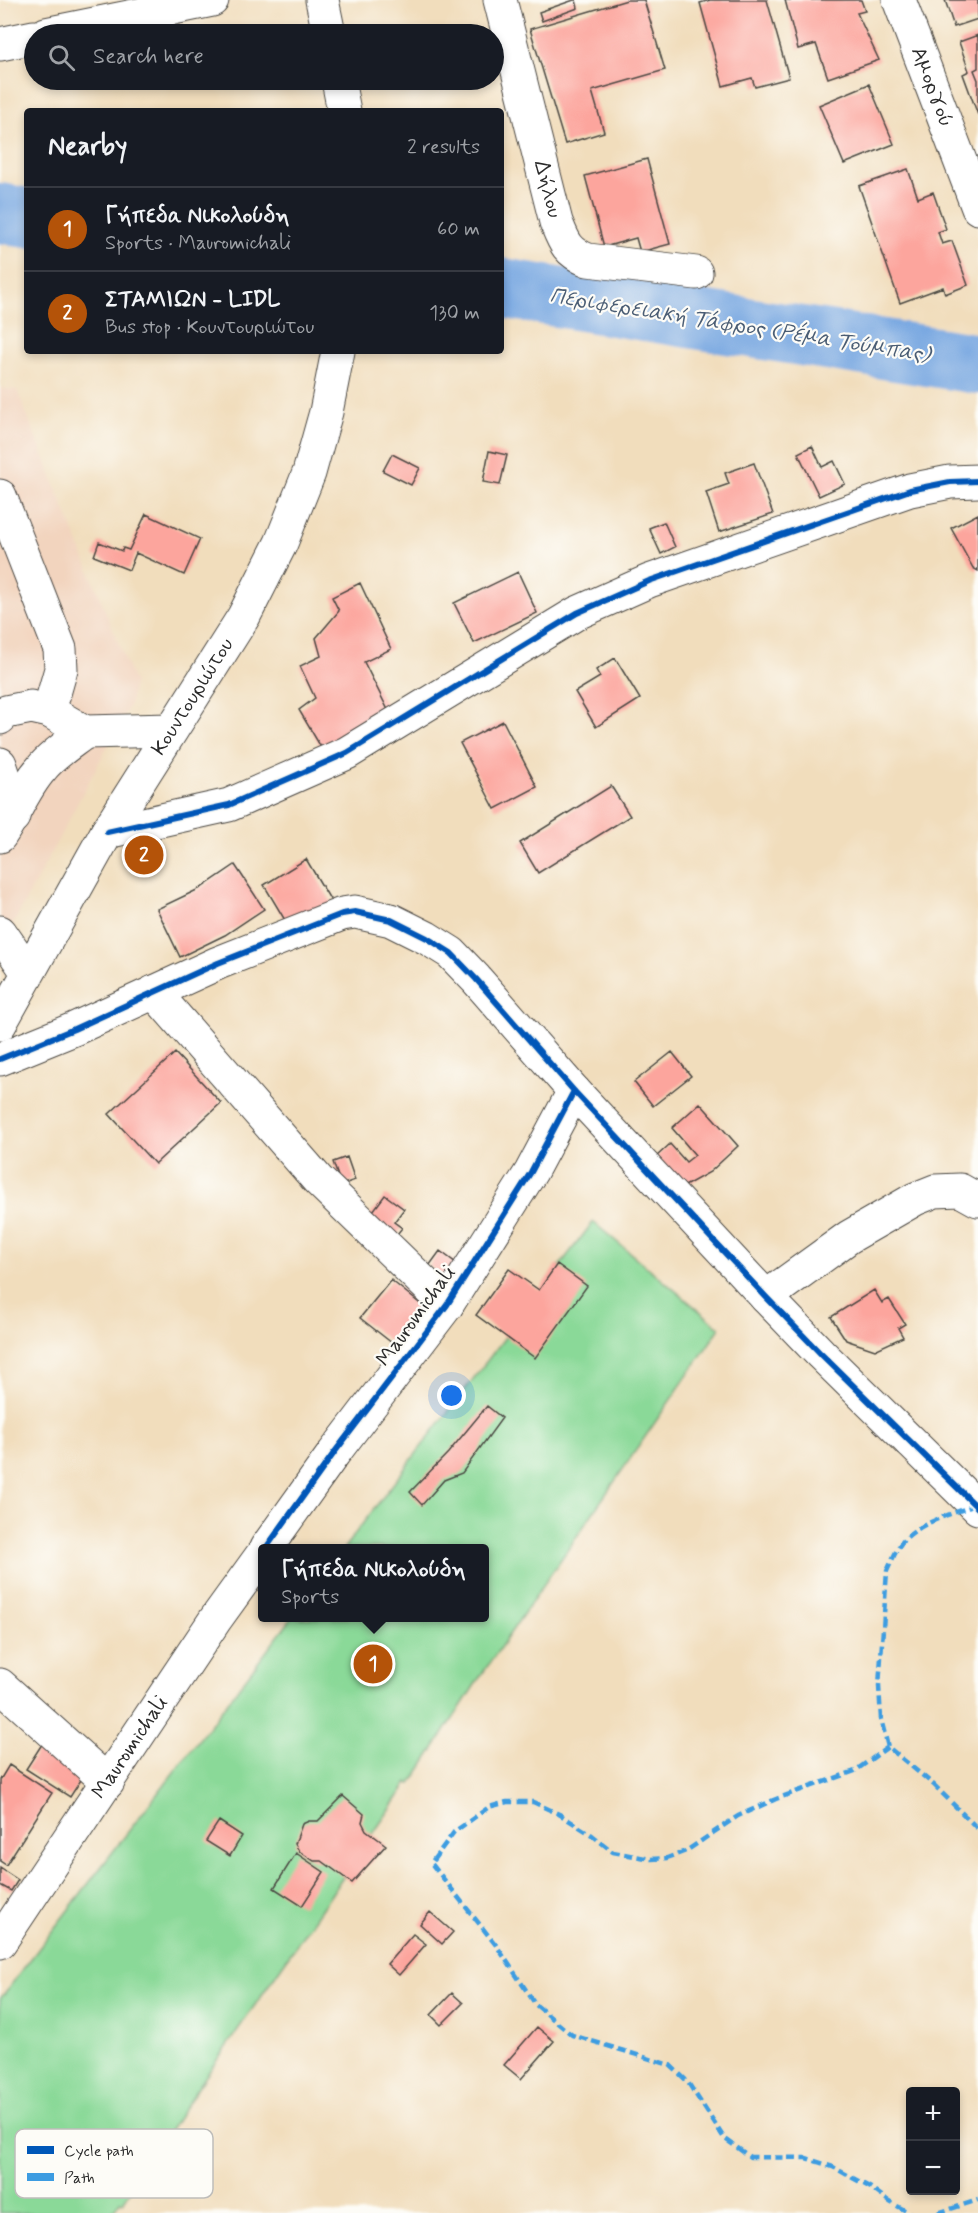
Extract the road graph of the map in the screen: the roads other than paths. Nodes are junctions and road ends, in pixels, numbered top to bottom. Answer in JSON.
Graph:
{"nodes":[{"id":1,"x":212,"y":0,"type":"edge"},
{"id":2,"x":322,"y":0,"type":"edge"},
{"id":3,"x":500,"y":0,"type":"edge"},
{"id":4,"x":899,"y":0,"type":"edge"},
{"id":5,"x":95,"y":24,"type":"edge"},
{"id":6,"x":327,"y":24,"type":"edge"},
{"id":7,"x":24,"y":39,"type":"edge"},
{"id":8,"x":0,"y":44,"type":"edge"},
{"id":9,"x":340,"y":90,"type":"edge"},
{"id":10,"x":343,"y":108,"type":"edge"},
{"id":11,"x":968,"y":156,"type":"edge"},
{"id":12,"x":978,"y":208,"type":"edge"},
{"id":13,"x":696,"y":273,"type":"dead end"},
{"id":14,"x":337,"y":354,"type":"edge"},
{"id":15,"x":978,"y":481,"type":"edge"},
{"id":16,"x":0,"y":496,"type":"edge"},
{"id":17,"x":49,"y":711,"type":"junction"},
{"id":18,"x":0,"y":717,"type":"edge"},
{"id":19,"x":171,"y":730,"type":"junction"},
{"id":20,"x":85,"y":732,"type":"junction"},
{"id":21,"x":0,"y":764,"type":"edge"},
{"id":22,"x":6,"y":826,"type":"edge"},
{"id":23,"x":107,"y":832,"type":"junction"},
{"id":24,"x":0,"y":932,"type":"edge"},
{"id":25,"x":27,"y":972,"type":"junction"},
{"id":26,"x":154,"y":992,"type":"junction"},
{"id":27,"x":0,"y":1024,"type":"edge"},
{"id":28,"x":0,"y":1059,"type":"edge"},
{"id":29,"x":574,"y":1091,"type":"junction"},
{"id":30,"x":978,"y":1200,"type":"edge"},
{"id":31,"x":766,"y":1297,"type":"junction"},
{"id":32,"x":447,"y":1305,"type":"junction"},
{"id":33,"x":978,"y":1508,"type":"edge"},
{"id":34,"x":269,"y":1544,"type":"edge"},
{"id":35,"x":258,"y":1561,"type":"edge"},
{"id":36,"x":0,"y":1685,"type":"edge"},
{"id":37,"x":108,"y":1782,"type":"junction"},
{"id":38,"x":0,"y":1942,"type":"edge"}],
"edges":[{"from":1,"to":5,"type":"street"},
{"from":2,"to":6,"type":"street"},
{"from":3,"to":13,"type":"street","name":"Δήλου"},
{"from":4,"to":11,"type":"street","name":"Αμοργού"},
{"from":7,"to":8,"type":"street"},
{"from":9,"to":10,"type":"street"},
{"from":11,"to":12,"type":"street","name":"Αμοργού"},
{"from":14,"to":19,"type":"street","name":"Κουντουριώτου"},
{"from":15,"to":23,"type":"street"},
{"from":16,"to":17,"type":"street"},
{"from":17,"to":18,"type":"street"},
{"from":17,"to":20,"type":"street"},
{"from":19,"to":20,"type":"street"},
{"from":19,"to":23,"type":"street","name":"Κουντουριώτου"},
{"from":20,"to":22,"type":"street"},
{"from":21,"to":22,"type":"street"},
{"from":23,"to":25,"type":"street","name":"Κουντουριώτου"},
{"from":24,"to":25,"type":"street"},
{"from":25,"to":27,"type":"street","name":"Κουντουριώτου"},
{"from":26,"to":28,"type":"street"},
{"from":26,"to":29,"type":"street"},
{"from":26,"to":32,"type":"street"},
{"from":29,"to":31,"type":"street"},
{"from":29,"to":32,"type":"street","name":"Mauromichali"},
{"from":30,"to":31,"type":"street"},
{"from":31,"to":33,"type":"street"},
{"from":32,"to":34,"type":"street","name":"Mauromichali"},
{"from":35,"to":37,"type":"street","name":"Mauromichali"},
{"from":36,"to":37,"type":"street"},
{"from":37,"to":38,"type":"street","name":"Mauromichali"}]}
